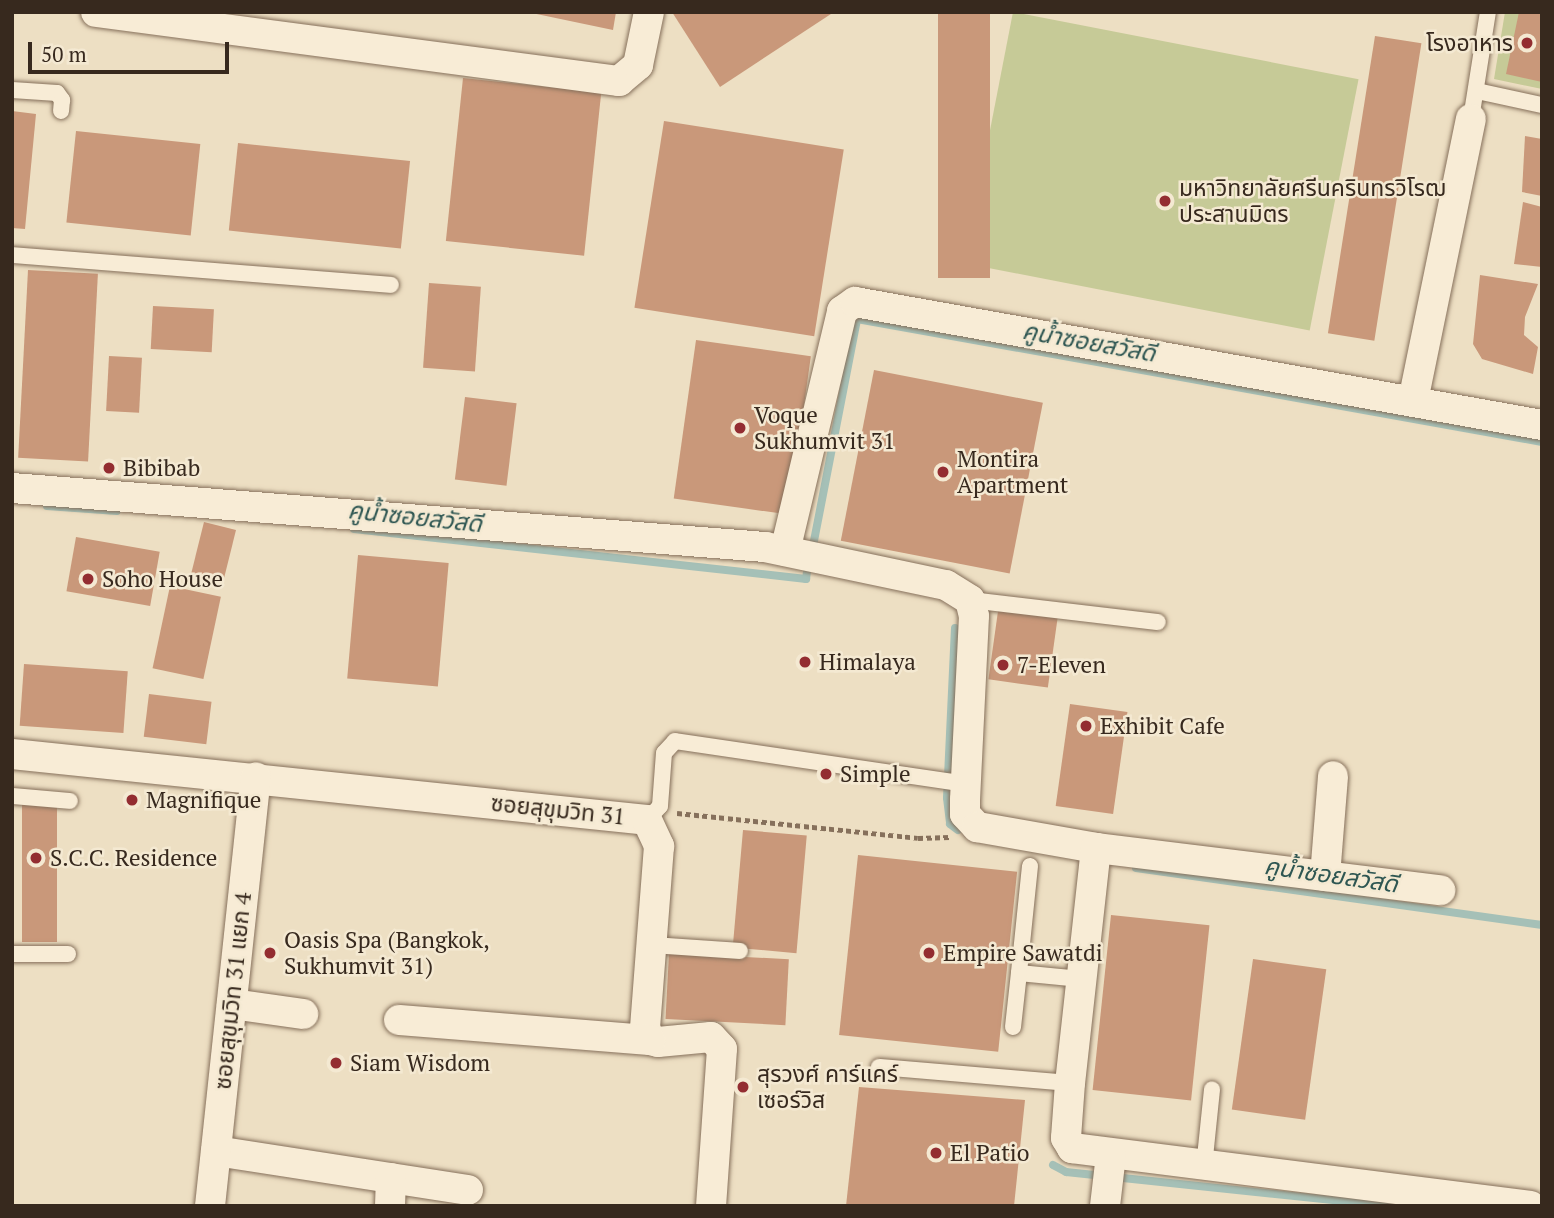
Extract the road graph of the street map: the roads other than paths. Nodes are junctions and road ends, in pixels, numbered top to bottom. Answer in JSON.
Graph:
{"nodes":[{"id":1,"x":96,"y":12,"type":"edge"},
{"id":2,"x":649,"y":12,"type":"edge"},
{"id":3,"x":1488,"y":12,"type":"edge"},
{"id":4,"x":12,"y":90,"type":"edge"},
{"id":5,"x":1474,"y":105,"type":"junction"},
{"id":6,"x":1542,"y":105,"type":"edge"},
{"id":7,"x":61,"y":111,"type":"dead end"},
{"id":8,"x":12,"y":255,"type":"edge"},
{"id":9,"x":391,"y":285,"type":"dead end"},
{"id":10,"x":1413,"y":401,"type":"junction"},
{"id":11,"x":1542,"y":425,"type":"edge"},
{"id":12,"x":12,"y":488,"type":"edge"},
{"id":13,"x":785,"y":551,"type":"junction"},
{"id":14,"x":970,"y":600,"type":"junction"},
{"id":15,"x":1158,"y":622,"type":"dead end"},
{"id":16,"x":12,"y":754,"type":"edge"},
{"id":17,"x":1333,"y":776,"type":"dead end"},
{"id":18,"x":256,"y":777,"type":"junction"},
{"id":19,"x":953,"y":782,"type":"junction"},
{"id":20,"x":12,"y":796,"type":"edge"},
{"id":21,"x":70,"y":801,"type":"dead end"},
{"id":22,"x":651,"y":825,"type":"junction"},
{"id":23,"x":1096,"y":848,"type":"junction"},
{"id":24,"x":1030,"y":866,"type":"dead end"},
{"id":25,"x":1325,"y":876,"type":"junction"},
{"id":26,"x":1440,"y":890,"type":"dead end"},
{"id":27,"x":653,"y":945,"type":"junction"},
{"id":28,"x":740,"y":951,"type":"dead end"},
{"id":29,"x":12,"y":954,"type":"edge"},
{"id":30,"x":68,"y":954,"type":"dead end"},
{"id":31,"x":1019,"y":973,"type":"junction"},
{"id":32,"x":1081,"y":979,"type":"junction"},
{"id":33,"x":232,"y":1004,"type":"junction"},
{"id":34,"x":303,"y":1014,"type":"dead end"},
{"id":35,"x":399,"y":1020,"type":"dead end"},
{"id":36,"x":1013,"y":1027,"type":"dead end"},
{"id":37,"x":650,"y":1040,"type":"junction"},
{"id":38,"x":879,"y":1067,"type":"dead end"},
{"id":39,"x":1070,"y":1083,"type":"junction"},
{"id":40,"x":1212,"y":1088,"type":"dead end"},
{"id":41,"x":216,"y":1151,"type":"junction"},
{"id":42,"x":1204,"y":1167,"type":"junction"},
{"id":43,"x":1108,"y":1178,"type":"edge"},
{"id":44,"x":468,"y":1190,"type":"dead end"},
{"id":45,"x":390,"y":1192,"type":"edge"},
{"id":46,"x":1464,"y":1202,"type":"edge"},
{"id":47,"x":210,"y":1206,"type":"edge"},
{"id":48,"x":711,"y":1206,"type":"edge"},
{"id":49,"x":1530,"y":1206,"type":"edge"}],
"edges":[{"from":1,"to":2,"type":"street"},
{"from":3,"to":5,"type":"lane"},
{"from":4,"to":7,"type":"lane"},
{"from":5,"to":6,"type":"lane"},
{"from":5,"to":10,"type":"street"},
{"from":8,"to":9,"type":"lane"},
{"from":10,"to":11,"type":"street"},
{"from":10,"to":13,"type":"street"},
{"from":12,"to":13,"type":"street"},
{"from":13,"to":14,"type":"street"},
{"from":14,"to":15,"type":"lane"},
{"from":14,"to":19,"type":"street"},
{"from":16,"to":18,"type":"street","name":"ซอยสุขุมวิท 31"},
{"from":17,"to":25,"type":"street"},
{"from":18,"to":22,"type":"street","name":"ซอยสุขุมวิท 31"},
{"from":18,"to":33,"type":"street","name":"ซอยสุขุมวิท 31 แยก 4"},
{"from":19,"to":22,"type":"lane"},
{"from":19,"to":23,"type":"street"},
{"from":20,"to":21,"type":"lane"},
{"from":22,"to":27,"type":"street","name":"ซอยสุขุมวิท 31"},
{"from":23,"to":25,"type":"street"},
{"from":23,"to":32,"type":"street"},
{"from":24,"to":31,"type":"lane"},
{"from":25,"to":26,"type":"street"},
{"from":27,"to":28,"type":"lane"},
{"from":27,"to":37,"type":"street","name":"ซอยสุขุมวิท 31"},
{"from":29,"to":30,"type":"lane"},
{"from":31,"to":32,"type":"lane"},
{"from":31,"to":36,"type":"lane"},
{"from":32,"to":39,"type":"street"},
{"from":33,"to":34,"type":"street"},
{"from":33,"to":41,"type":"street","name":"ซอยสุขุมวิท 31 แยก 4"},
{"from":35,"to":37,"type":"street"},
{"from":37,"to":48,"type":"street"},
{"from":38,"to":39,"type":"lane"},
{"from":39,"to":43,"type":"street"},
{"from":40,"to":42,"type":"lane"},
{"from":41,"to":45,"type":"street"},
{"from":41,"to":47,"type":"street","name":"ซอยสุขุมวิท 31 แยก 4"},
{"from":42,"to":43,"type":"street"},
{"from":42,"to":46,"type":"street"},
{"from":44,"to":45,"type":"street"},
{"from":46,"to":49,"type":"street"}]}
